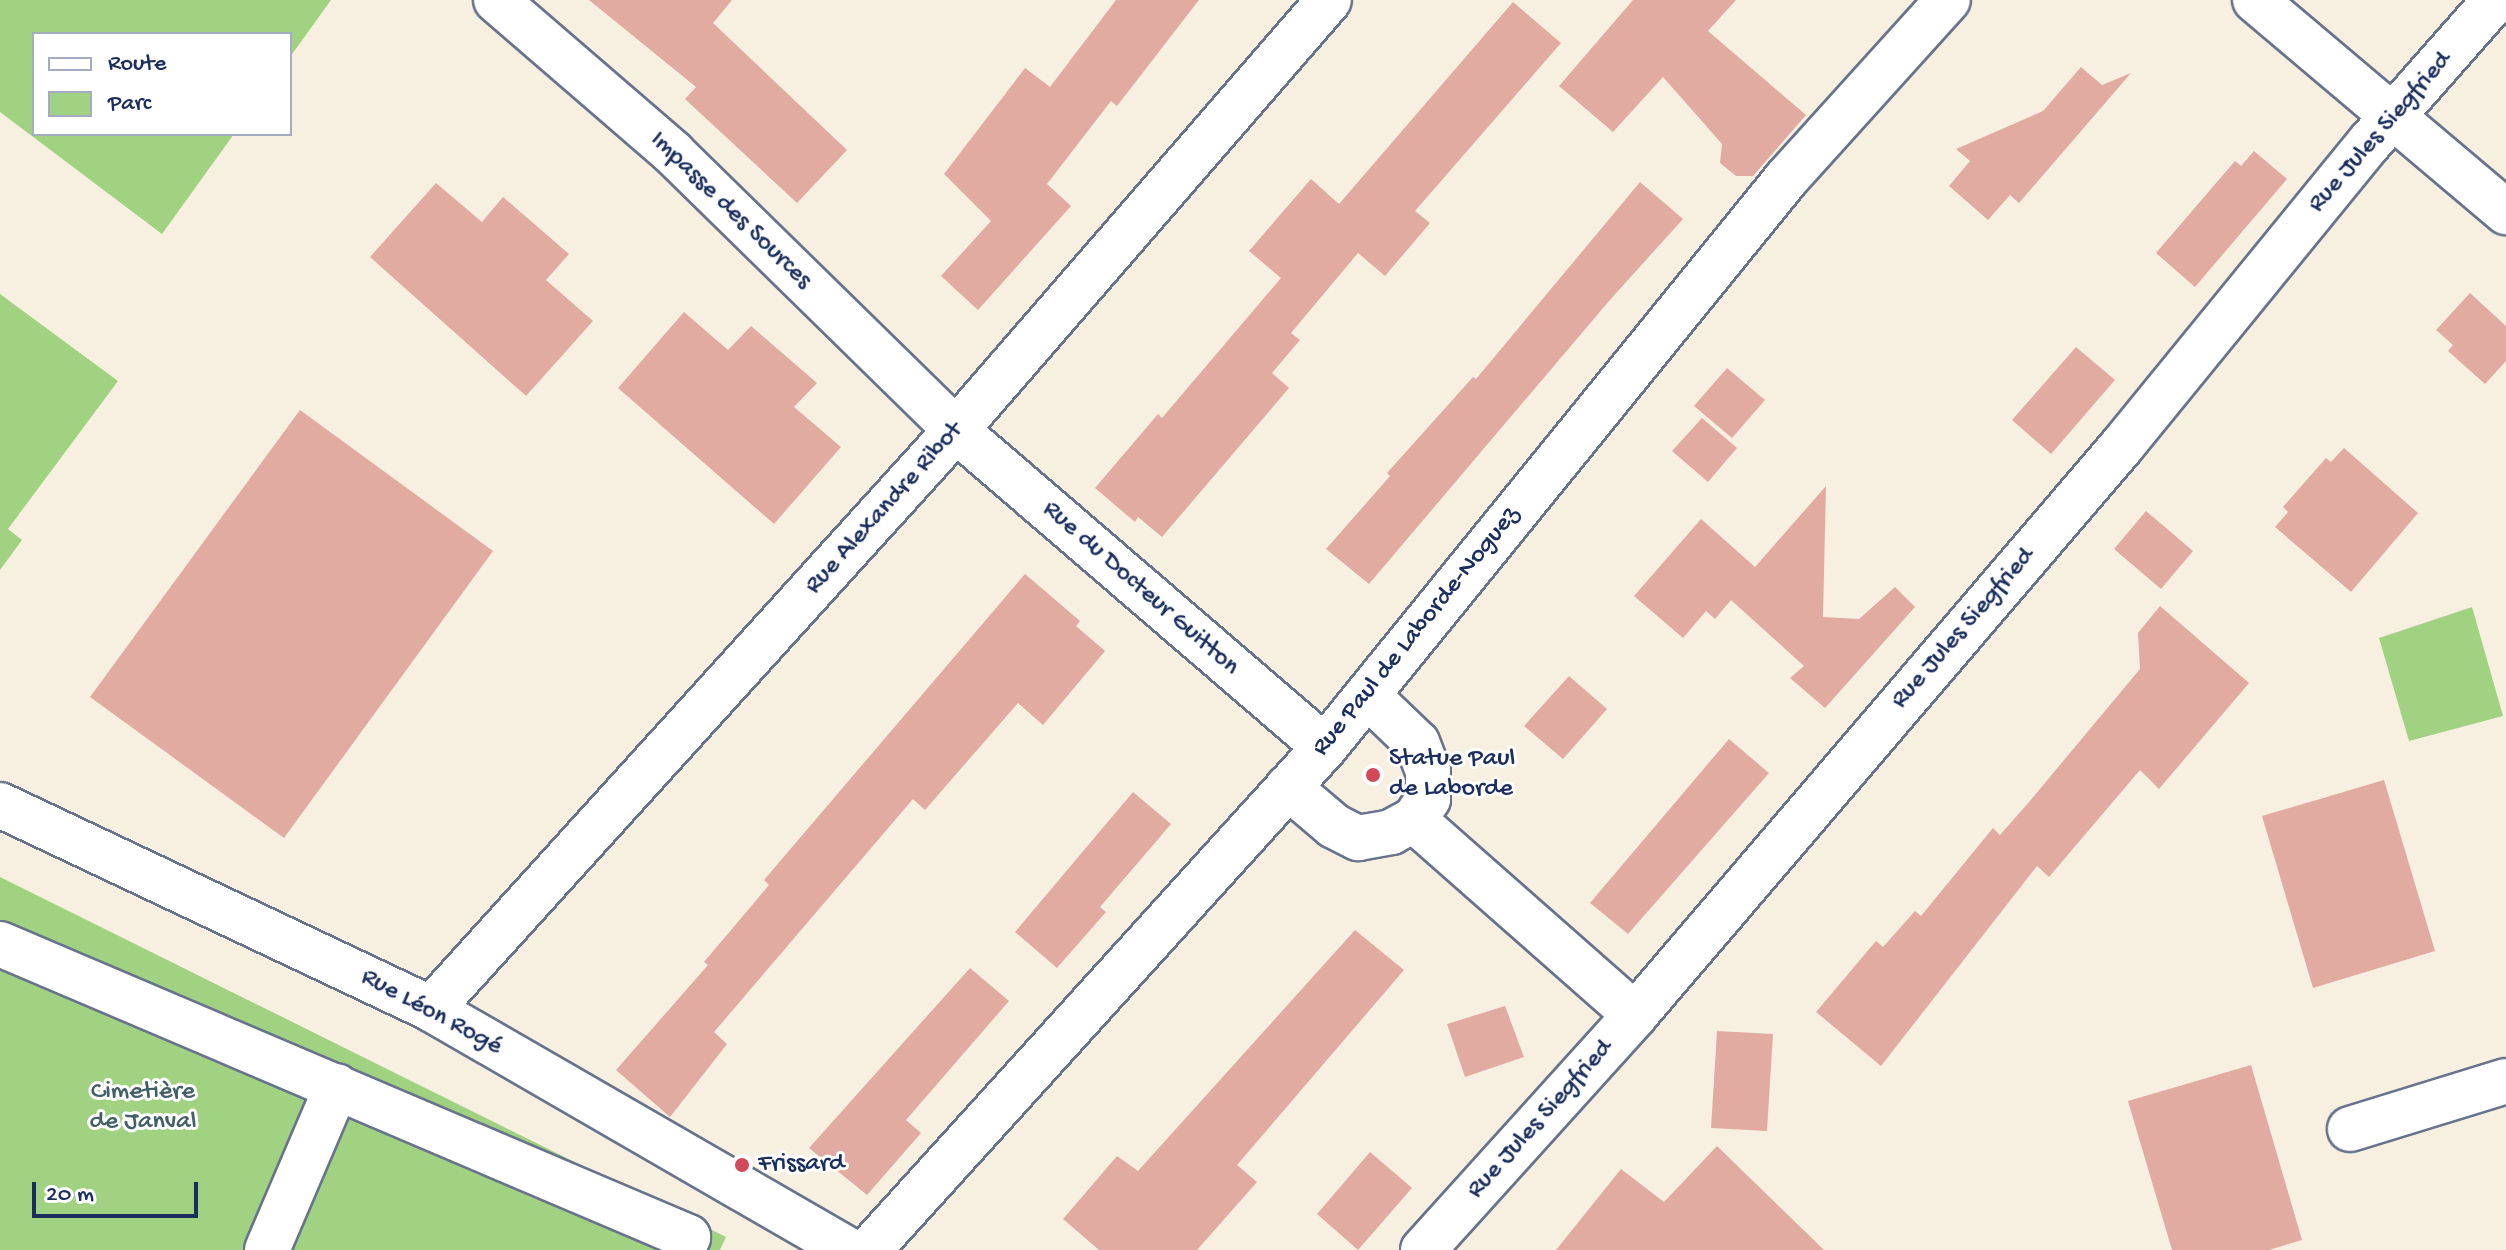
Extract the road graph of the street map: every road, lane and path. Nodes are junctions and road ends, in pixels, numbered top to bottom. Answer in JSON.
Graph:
{"nodes":[{"id":1,"x":496,"y":0,"type":"edge"},
{"id":2,"x":1329,"y":0,"type":"edge"},
{"id":3,"x":1948,"y":0,"type":"edge"},
{"id":4,"x":2255,"y":0,"type":"edge"},
{"id":5,"x":2495,"y":0,"type":"edge"},
{"id":6,"x":2393,"y":119,"type":"junction"},
{"id":7,"x":2506,"y":212,"type":"edge"},
{"id":8,"x":956,"y":430,"type":"junction"},
{"id":9,"x":1367,"y":695,"type":"junction"},
{"id":10,"x":1325,"y":747,"type":"junction"},
{"id":11,"x":1288,"y":787,"type":"junction"},
{"id":12,"x":0,"y":805,"type":"edge"},
{"id":13,"x":1414,"y":820,"type":"junction"},
{"id":14,"x":0,"y":944,"type":"edge"},
{"id":15,"x":431,"y":1009,"type":"junction"},
{"id":16,"x":1635,"y":1015,"type":"junction"},
{"id":17,"x":2506,"y":1081,"type":"edge"},
{"id":18,"x":337,"y":1086,"type":"junction"},
{"id":19,"x":2350,"y":1129,"type":"dead end"},
{"id":20,"x":267,"y":1250,"type":"edge"},
{"id":21,"x":683,"y":1250,"type":"edge"},
{"id":22,"x":848,"y":1250,"type":"edge"},
{"id":23,"x":869,"y":1250,"type":"edge"},
{"id":24,"x":1423,"y":1250,"type":"edge"}],
"edges":[{"from":1,"to":8,"type":"street","name":"Impasse des Sources"},
{"from":2,"to":8,"type":"street","name":"Rue Alexandre Ribot"},
{"from":3,"to":9,"type":"street","name":"Rue Paul de Laborde-Noguez"},
{"from":4,"to":6,"type":"street"},
{"from":5,"to":6,"type":"street","name":"Rue Jules Siegfried"},
{"from":6,"to":7,"type":"street"},
{"from":6,"to":16,"type":"street","name":"Rue Jules Siegfried"},
{"from":8,"to":10,"type":"street","name":"Rue du Docteur Guitton"},
{"from":8,"to":15,"type":"street","name":"Rue Alexandre Ribot"},
{"from":9,"to":10,"type":"street","name":"Rue Paul de Laborde-Noguez"},
{"from":9,"to":13,"type":"street"},
{"from":10,"to":11,"type":"street","name":"Rue Paul de Laborde-Noguez"},
{"from":11,"to":13,"type":"street"},
{"from":11,"to":23,"type":"street","name":"Rue Paul de Laborde-Noguez"},
{"from":12,"to":15,"type":"street","name":"Rue Léon Rogé"},
{"from":13,"to":16,"type":"street"},
{"from":14,"to":18,"type":"street"},
{"from":15,"to":22,"type":"street","name":"Rue Léon Rogé"},
{"from":16,"to":24,"type":"street","name":"Rue Jules Siegfried"},
{"from":17,"to":19,"type":"street"},
{"from":18,"to":20,"type":"street"},
{"from":18,"to":21,"type":"street"}]}
